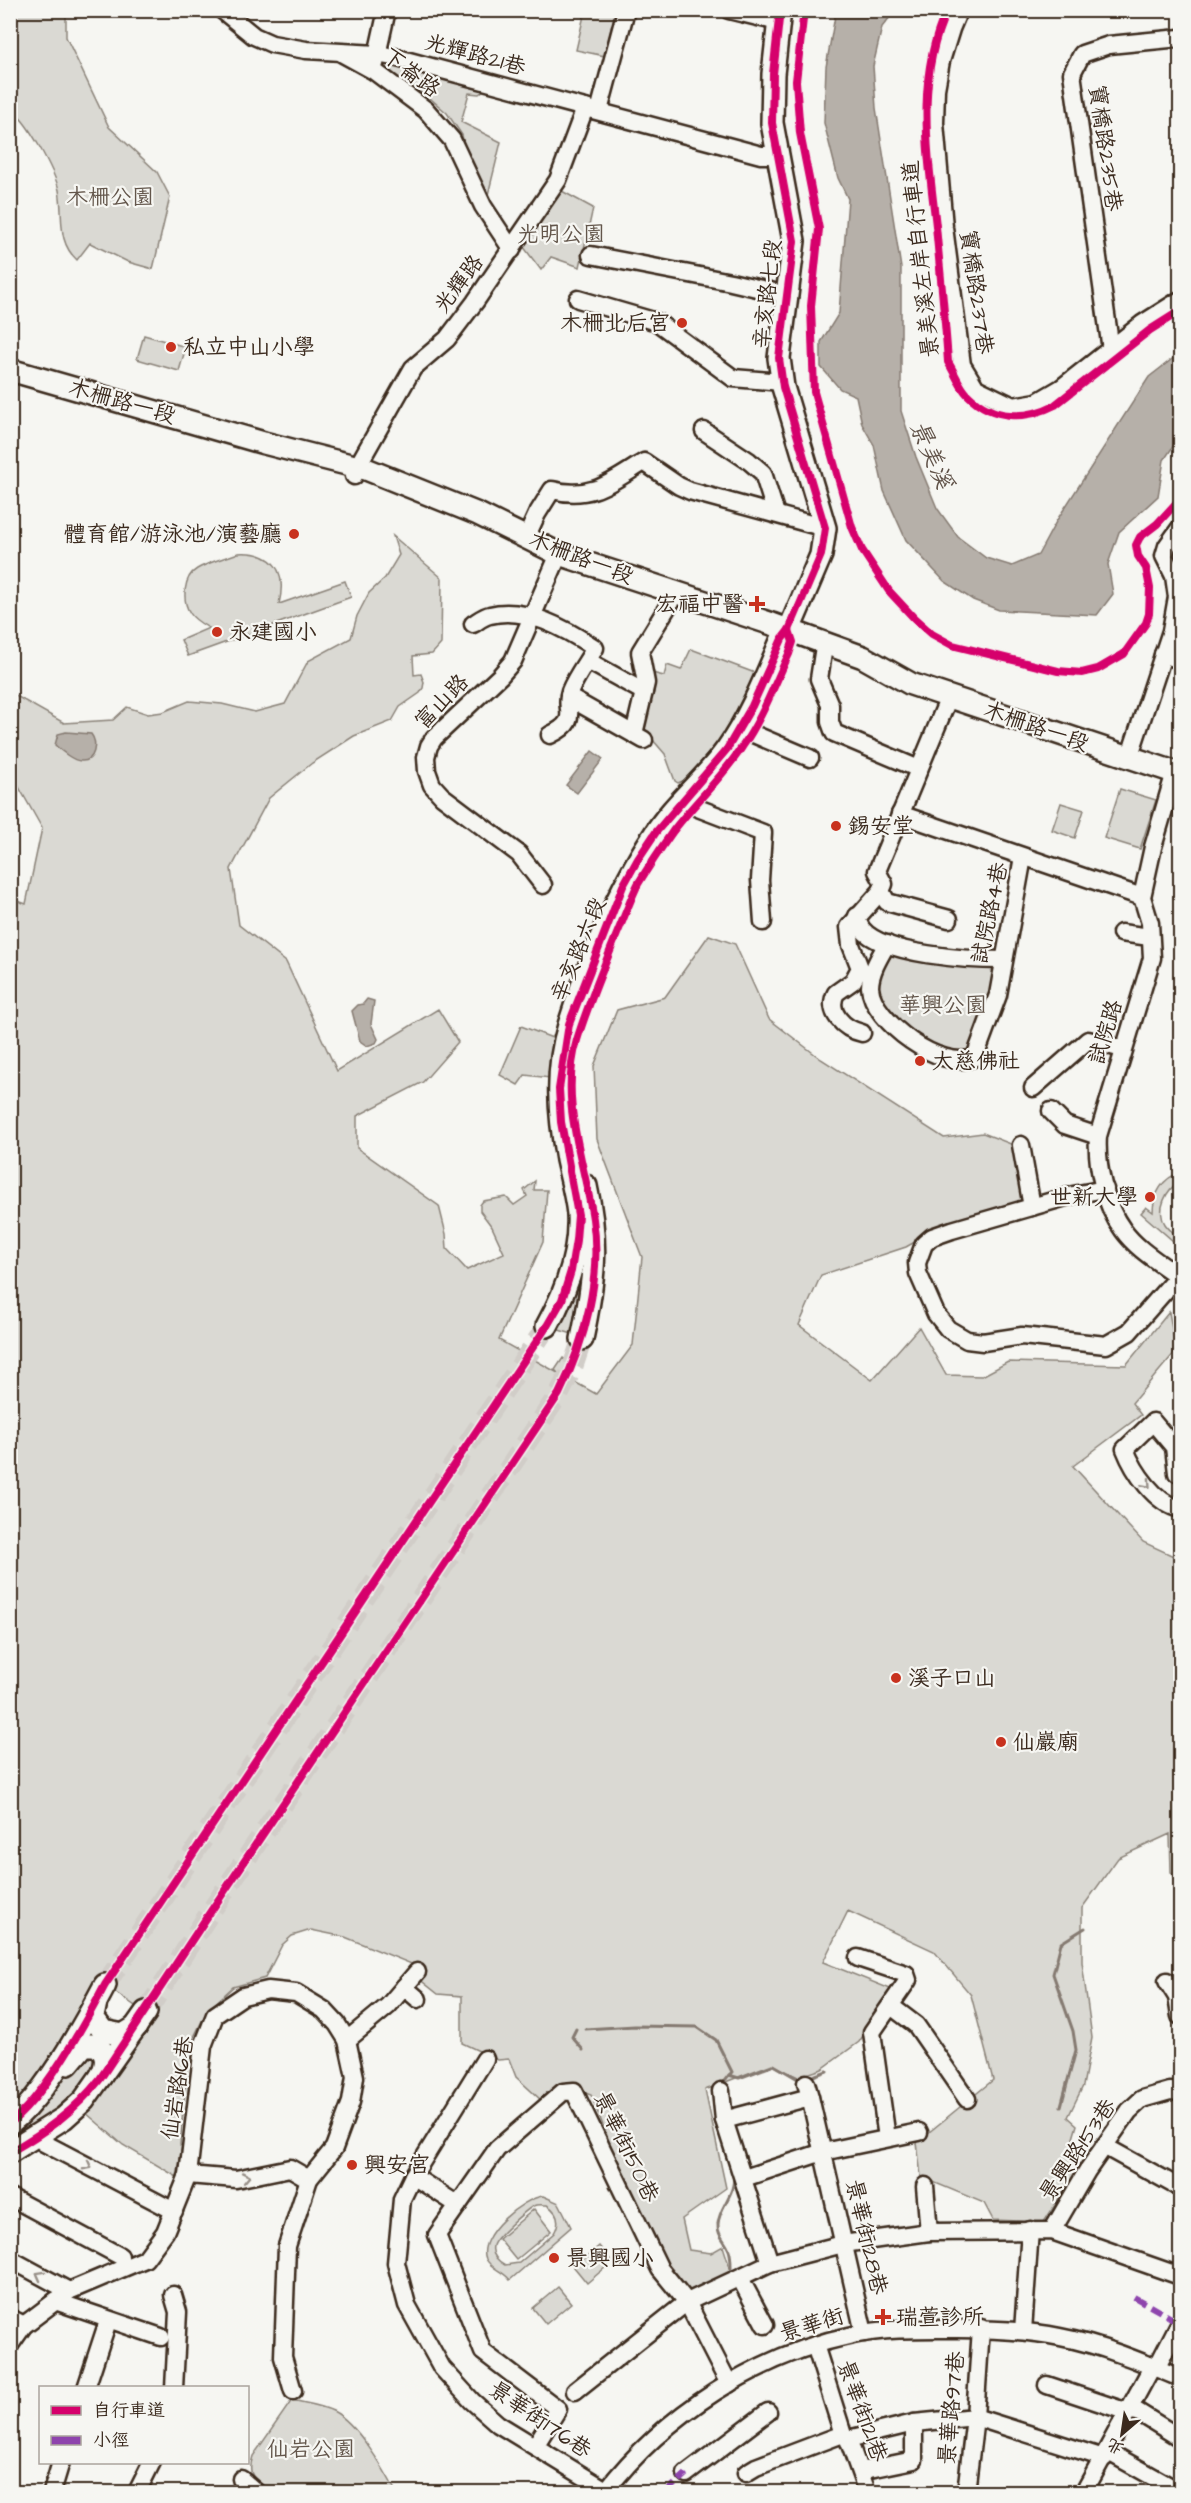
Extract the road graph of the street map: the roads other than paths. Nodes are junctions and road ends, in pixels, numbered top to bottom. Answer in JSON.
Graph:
{"nodes":[{"id":1,"x":222,"y":10,"type":"edge"},
{"id":2,"x":387,"y":10,"type":"edge"},
{"id":3,"x":626,"y":10,"type":"edge"},
{"id":4,"x":729,"y":10,"type":"edge"},
{"id":5,"x":959,"y":10,"type":"edge"},
{"id":6,"x":779,"y":16,"type":"edge"},
{"id":7,"x":1180,"y":38,"type":"edge"},
{"id":8,"x":375,"y":62,"type":"junction"},
{"id":9,"x":592,"y":110,"type":"junction"},
{"id":10,"x":778,"y":155,"type":"junction"},
{"id":11,"x":512,"y":250,"type":"junction"},
{"id":12,"x":591,"y":255,"type":"dead end"},
{"id":13,"x":787,"y":295,"type":"junction"},
{"id":14,"x":578,"y":299,"type":"dead end"},
{"id":15,"x":1180,"y":300,"type":"edge"},
{"id":16,"x":1111,"y":350,"type":"junction"},
{"id":17,"x":10,"y":370,"type":"edge"},
{"id":18,"x":10,"y":380,"type":"edge"},
{"id":19,"x":782,"y":382,"type":"junction"},
{"id":20,"x":704,"y":431,"type":"dead end"},
{"id":21,"x":356,"y":471,"type":"junction"},
{"id":22,"x":776,"y":514,"type":"junction"},
{"id":23,"x":825,"y":528,"type":"junction"},
{"id":24,"x":1178,"y":531,"type":"edge"},
{"id":25,"x":526,"y":538,"type":"junction"},
{"id":26,"x":557,"y":559,"type":"junction"},
{"id":27,"x":670,"y":603,"type":"junction"},
{"id":28,"x":533,"y":617,"type":"junction"},
{"id":29,"x":473,"y":624,"type":"dead end"},
{"id":30,"x":788,"y":637,"type":"junction"},
{"id":31,"x":823,"y":653,"type":"junction"},
{"id":32,"x":1163,"y":654,"type":"junction"},
{"id":33,"x":1180,"y":660,"type":"edge"},
{"id":34,"x":588,"y":661,"type":"junction"},
{"id":35,"x":644,"y":692,"type":"junction"},
{"id":36,"x":570,"y":698,"type":"junction"},
{"id":37,"x":948,"y":700,"type":"junction"},
{"id":38,"x":751,"y":734,"type":"junction"},
{"id":39,"x":550,"y":735,"type":"dead end"},
{"id":40,"x":1129,"y":758,"type":"junction"},
{"id":41,"x":810,"y":759,"type":"dead end"},
{"id":42,"x":919,"y":769,"type":"junction"},
{"id":43,"x":1178,"y":776,"type":"edge"},
{"id":44,"x":695,"y":807,"type":"junction"},
{"id":45,"x":900,"y":814,"type":"junction"},
{"id":46,"x":1023,"y":857,"type":"junction"},
{"id":47,"x":543,"y":885,"type":"dead end"},
{"id":48,"x":881,"y":891,"type":"junction"},
{"id":49,"x":1142,"y":897,"type":"junction"},
{"id":50,"x":857,"y":916,"type":"junction"},
{"id":51,"x":949,"y":919,"type":"dead end"},
{"id":52,"x":763,"y":922,"type":"dead end"},
{"id":53,"x":1121,"y":933,"type":"dead end"},
{"id":54,"x":1150,"y":937,"type":"junction"},
{"id":55,"x":887,"y":944,"type":"junction"},
{"id":56,"x":1003,"y":960,"type":"junction"},
{"id":57,"x":849,"y":964,"type":"dead end"},
{"id":58,"x":862,"y":1032,"type":"dead end"},
{"id":59,"x":1123,"y":1049,"type":"junction"},
{"id":60,"x":1032,"y":1088,"type":"dead end"},
{"id":61,"x":1051,"y":1112,"type":"dead end"},
{"id":62,"x":1098,"y":1136,"type":"junction"},
{"id":63,"x":1021,"y":1145,"type":"dead end"},
{"id":64,"x":1106,"y":1189,"type":"junction"},
{"id":65,"x":1032,"y":1207,"type":"junction"},
{"id":66,"x":1179,"y":1277,"type":"edge"},
{"id":67,"x":546,"y":1326,"type":"tunnel mouth"},
{"id":68,"x":582,"y":1339,"type":"tunnel mouth"},
{"id":69,"x":1180,"y":1473,"type":"edge"},
{"id":70,"x":1180,"y":1509,"type":"edge"},
{"id":71,"x":858,"y":1958,"type":"dead end"},
{"id":72,"x":417,"y":1972,"type":"dead end"},
{"id":73,"x":1167,"y":1981,"type":"dead end"},
{"id":74,"x":404,"y":1987,"type":"junction"},
{"id":75,"x":418,"y":1999,"type":"dead end"},
{"id":76,"x":891,"y":2006,"type":"junction"},
{"id":77,"x":1180,"y":2016,"type":"edge"},
{"id":78,"x":347,"y":2040,"type":"junction"},
{"id":79,"x":485,"y":2059,"type":"dead end"},
{"id":80,"x":100,"y":2079,"type":"junction"},
{"id":81,"x":44,"y":2085,"type":"junction"},
{"id":82,"x":721,"y":2091,"type":"dead end"},
{"id":83,"x":1180,"y":2092,"type":"edge"},
{"id":84,"x":967,"y":2099,"type":"dead end"},
{"id":85,"x":724,"y":2120,"type":"junction"},
{"id":86,"x":10,"y":2123,"type":"edge"},
{"id":87,"x":919,"y":2132,"type":"dead end"},
{"id":88,"x":38,"y":2136,"type":"junction"},
{"id":89,"x":887,"y":2138,"type":"junction"},
{"id":90,"x":1104,"y":2146,"type":"junction"},
{"id":91,"x":10,"y":2152,"type":"edge"},
{"id":92,"x":823,"y":2152,"type":"junction"},
{"id":93,"x":188,"y":2175,"type":"junction"},
{"id":94,"x":413,"y":2176,"type":"junction"},
{"id":95,"x":744,"y":2178,"type":"junction"},
{"id":96,"x":309,"y":2179,"type":"junction"},
{"id":97,"x":925,"y":2186,"type":"dead end"},
{"id":98,"x":1180,"y":2188,"type":"edge"},
{"id":99,"x":10,"y":2197,"type":"edge"},
{"id":100,"x":458,"y":2205,"type":"junction"},
{"id":101,"x":174,"y":2211,"type":"junction"},
{"id":102,"x":1030,"y":2230,"type":"junction"},
{"id":103,"x":1052,"y":2231,"type":"junction"},
{"id":104,"x":929,"y":2232,"type":"junction"},
{"id":105,"x":843,"y":2244,"type":"junction"},
{"id":106,"x":120,"y":2256,"type":"dead end"},
{"id":107,"x":10,"y":2259,"type":"edge"},
{"id":108,"x":770,"y":2264,"type":"junction"},
{"id":109,"x":1180,"y":2276,"type":"edge"},
{"id":110,"x":741,"y":2278,"type":"junction"},
{"id":111,"x":173,"y":2295,"type":"dead end"},
{"id":112,"x":62,"y":2296,"type":"junction"},
{"id":113,"x":687,"y":2302,"type":"junction"},
{"id":114,"x":108,"y":2320,"type":"junction"},
{"id":115,"x":17,"y":2322,"type":"edge"},
{"id":116,"x":1180,"y":2322,"type":"edge"},
{"id":117,"x":765,"y":2325,"type":"dead end"},
{"id":118,"x":981,"y":2328,"type":"junction"},
{"id":119,"x":1023,"y":2331,"type":"junction"},
{"id":120,"x":864,"y":2333,"type":"junction"},
{"id":121,"x":162,"y":2337,"type":"dead end"},
{"id":122,"x":10,"y":2345,"type":"edge"},
{"id":123,"x":815,"y":2345,"type":"junction"},
{"id":124,"x":1152,"y":2367,"type":"junction"},
{"id":125,"x":1180,"y":2378,"type":"edge"},
{"id":126,"x":729,"y":2384,"type":"junction"},
{"id":127,"x":1047,"y":2385,"type":"dead end"},
{"id":128,"x":87,"y":2386,"type":"edge"},
{"id":129,"x":174,"y":2386,"type":"edge"},
{"id":130,"x":293,"y":2391,"type":"dead end"},
{"id":131,"x":575,"y":2391,"type":"dead end"},
{"id":132,"x":1130,"y":2410,"type":"junction"},
{"id":133,"x":768,"y":2412,"type":"dead end"},
{"id":134,"x":975,"y":2417,"type":"junction"},
{"id":135,"x":914,"y":2423,"type":"junction"},
{"id":136,"x":846,"y":2436,"type":"junction"},
{"id":137,"x":1180,"y":2438,"type":"edge"},
{"id":138,"x":535,"y":2446,"type":"junction"},
{"id":139,"x":1106,"y":2455,"type":"junction"},
{"id":140,"x":61,"y":2464,"type":"edge"},
{"id":141,"x":152,"y":2464,"type":"edge"},
{"id":142,"x":860,"y":2470,"type":"junction"},
{"id":143,"x":746,"y":2473,"type":"dead end"},
{"id":144,"x":686,"y":2474,"type":"dead end"},
{"id":145,"x":241,"y":2479,"type":"dead end"},
{"id":146,"x":606,"y":2491,"type":"edge"},
{"id":147,"x":1180,"y":2492,"type":"edge"},
{"id":148,"x":52,"y":2493,"type":"edge"},
{"id":149,"x":137,"y":2493,"type":"edge"},
{"id":150,"x":256,"y":2493,"type":"edge"},
{"id":151,"x":867,"y":2493,"type":"edge"},
{"id":152,"x":966,"y":2493,"type":"edge"},
{"id":153,"x":1084,"y":2493,"type":"edge"}],
"edges":[{"from":1,"to":8,"type":"street","name":"下崙路"},
{"from":2,"to":8,"type":"street"},
{"from":3,"to":9,"type":"street","name":"光輝路"},
{"from":4,"to":6,"type":"street"},
{"from":5,"to":16,"type":"street","name":"寶橋路237巷"},
{"from":6,"to":10,"type":"main road","name":"辛亥路七段"},
{"from":7,"to":16,"type":"street","name":"寶橋路235巷"},
{"from":8,"to":9,"type":"street","name":"光輝路21巷"},
{"from":8,"to":11,"type":"street","name":"下崙路"},
{"from":9,"to":10,"type":"street"},
{"from":9,"to":11,"type":"street","name":"光輝路"},
{"from":10,"to":13,"type":"main road","name":"辛亥路七段"},
{"from":11,"to":21,"type":"street","name":"光輝路"},
{"from":12,"to":13,"type":"street"},
{"from":13,"to":19,"type":"main road","name":"辛亥路七段"},
{"from":14,"to":19,"type":"street"},
{"from":15,"to":16,"type":"street","name":"寶橋路237巷"},
{"from":17,"to":21,"type":"main road","name":"木柵路一段"},
{"from":18,"to":21,"type":"main road","name":"木柵路一段"},
{"from":19,"to":23,"type":"main road","name":"辛亥路七段"},
{"from":20,"to":22,"type":"street"},
{"from":21,"to":25,"type":"main road","name":"木柵路一段"},
{"from":21,"to":26,"type":"main road","name":"木柵路一段"},
{"from":22,"to":23,"type":"street"},
{"from":22,"to":25,"type":"street"},
{"from":23,"to":30,"type":"main road","name":"辛亥路七段"},
{"from":24,"to":32,"type":"street"},
{"from":25,"to":26,"type":"main road","name":"木柵路一段"},
{"from":26,"to":27,"type":"main road","name":"木柵路一段"},
{"from":26,"to":28,"type":"street","name":"富山路"},
{"from":26,"to":30,"type":"main road","name":"木柵路一段"},
{"from":27,"to":30,"type":"main road","name":"木柵路一段"},
{"from":27,"to":35,"type":"street"},
{"from":28,"to":29,"type":"street"},
{"from":28,"to":34,"type":"street"},
{"from":28,"to":47,"type":"street","name":"富山路"},
{"from":30,"to":31,"type":"main road","name":"木柵路一段"},
{"from":30,"to":37,"type":"main road","name":"木柵路一段"},
{"from":30,"to":38,"type":"main road","name":"辛亥路六段"},
{"from":30,"to":67,"type":"main road","name":"辛亥路六段"},
{"from":31,"to":37,"type":"main road","name":"木柵路一段"},
{"from":31,"to":42,"type":"street"},
{"from":32,"to":33,"type":"street"},
{"from":32,"to":40,"type":"street"},
{"from":34,"to":35,"type":"street"},
{"from":34,"to":36,"type":"street"},
{"from":35,"to":36,"type":"street"},
{"from":36,"to":39,"type":"street"},
{"from":37,"to":40,"type":"main road","name":"木柵路一段"},
{"from":37,"to":42,"type":"street"},
{"from":37,"to":43,"type":"main road","name":"木柵路一段"},
{"from":38,"to":41,"type":"street"},
{"from":38,"to":44,"type":"main road","name":"辛亥路六段"},
{"from":40,"to":43,"type":"main road","name":"木柵路一段"},
{"from":42,"to":45,"type":"street"},
{"from":43,"to":49,"type":"street","name":"試院路"},
{"from":44,"to":52,"type":"street"},
{"from":44,"to":68,"type":"main road","name":"辛亥路六段"},
{"from":45,"to":46,"type":"street"},
{"from":45,"to":48,"type":"street"},
{"from":46,"to":49,"type":"street","name":"試院路4巷"},
{"from":46,"to":56,"type":"street","name":"試院路4巷"},
{"from":48,"to":50,"type":"street"},
{"from":48,"to":51,"type":"street"},
{"from":49,"to":54,"type":"street","name":"試院路"},
{"from":50,"to":55,"type":"street"},
{"from":50,"to":57,"type":"street"},
{"from":50,"to":58,"type":"street"},
{"from":53,"to":54,"type":"street"},
{"from":54,"to":59,"type":"street","name":"試院路"},
{"from":55,"to":56,"type":"street"},
{"from":55,"to":56,"type":"street","name":"試院路4巷"},
{"from":59,"to":60,"type":"street"},
{"from":59,"to":62,"type":"street","name":"試院路"},
{"from":61,"to":62,"type":"street"},
{"from":62,"to":64,"type":"street","name":"試院路"},
{"from":63,"to":65,"type":"street"},
{"from":64,"to":65,"type":"street"},
{"from":64,"to":66,"type":"street","name":"試院路"},
{"from":65,"to":66,"type":"street"},
{"from":69,"to":70,"type":"street","one_way":true},
{"from":71,"to":76,"type":"street"},
{"from":72,"to":74,"type":"street"},
{"from":73,"to":77,"type":"street"},
{"from":74,"to":75,"type":"street"},
{"from":74,"to":78,"type":"street"},
{"from":76,"to":84,"type":"street"},
{"from":76,"to":89,"type":"street"},
{"from":78,"to":93,"type":"street","name":"仙岩路16巷"},
{"from":78,"to":96,"type":"street","name":"仙岩路16巷"},
{"from":79,"to":94,"type":"street","name":"景華街176巷"},
{"from":80,"to":81,"type":"main road"},
{"from":80,"to":81,"type":"main road"},
{"from":80,"to":88,"type":"main road"},
{"from":81,"to":86,"type":"main road"},
{"from":82,"to":85,"type":"street"},
{"from":83,"to":90,"type":"street","name":"景興路153巷"},
{"from":85,"to":92,"type":"street","name":"景華街128巷"},
{"from":85,"to":95,"type":"street"},
{"from":87,"to":89,"type":"street","name":"景華街128巷"},
{"from":88,"to":91,"type":"main road"},
{"from":88,"to":101,"type":"street","one_way":true},
{"from":89,"to":92,"type":"street","name":"景華街128巷"},
{"from":90,"to":98,"type":"street"},
{"from":90,"to":103,"type":"street","name":"景興路153巷"},
{"from":92,"to":95,"type":"street","name":"景華街128巷"},
{"from":92,"to":105,"type":"street","name":"景華街128巷"},
{"from":93,"to":96,"type":"street","one_way":true},
{"from":93,"to":101,"type":"street","name":"仙岩路16巷"},
{"from":94,"to":100,"type":"street"},
{"from":94,"to":138,"type":"street","name":"景華街176巷"},
{"from":95,"to":108,"type":"street"},
{"from":96,"to":130,"type":"street","name":"仙岩路16巷"},
{"from":97,"to":104,"type":"street"},
{"from":99,"to":106,"type":"street"},
{"from":100,"to":113,"type":"street","name":"景華街150巷"},
{"from":100,"to":138,"type":"street"},
{"from":101,"to":112,"type":"street","name":"仙岩路16巷"},
{"from":102,"to":103,"type":"street"},
{"from":102,"to":104,"type":"street"},
{"from":102,"to":119,"type":"street"},
{"from":103,"to":109,"type":"street"},
{"from":104,"to":105,"type":"street"},
{"from":105,"to":108,"type":"street"},
{"from":105,"to":120,"type":"street","name":"景華街128巷"},
{"from":112,"to":107,"type":"street","one_way":true},
{"from":108,"to":110,"type":"street"},
{"from":110,"to":113,"type":"street"},
{"from":110,"to":117,"type":"street"},
{"from":111,"to":129,"type":"street"},
{"from":112,"to":114,"type":"street"},
{"from":112,"to":115,"type":"street","name":"仙岩路16巷"},
{"from":113,"to":126,"type":"street","name":"景華街150巷"},
{"from":113,"to":131,"type":"street"},
{"from":114,"to":121,"type":"street"},
{"from":114,"to":128,"type":"street"},
{"from":115,"to":122,"type":"street","name":"仙岩路16巷"},
{"from":116,"to":124,"type":"street"},
{"from":118,"to":119,"type":"street","name":"景華街"},
{"from":118,"to":120,"type":"street","name":"景華街"},
{"from":118,"to":134,"type":"street","name":"景華路97巷"},
{"from":119,"to":124,"type":"street","name":"景華街"},
{"from":120,"to":123,"type":"street","name":"景華街"},
{"from":123,"to":126,"type":"street","name":"景華街"},
{"from":123,"to":136,"type":"street","name":"景華街121巷"},
{"from":124,"to":125,"type":"street","name":"景華街"},
{"from":124,"to":132,"type":"street"},
{"from":126,"to":146,"type":"street","name":"景華街"},
{"from":127,"to":132,"type":"street"},
{"from":132,"to":137,"type":"street"},
{"from":132,"to":139,"type":"street"},
{"from":133,"to":144,"type":"street"},
{"from":134,"to":135,"type":"street"},
{"from":134,"to":139,"type":"street"},
{"from":134,"to":152,"type":"street","name":"景華路97巷"},
{"from":135,"to":136,"type":"street"},
{"from":135,"to":142,"type":"street"},
{"from":136,"to":142,"type":"street","name":"景華街121巷"},
{"from":136,"to":143,"type":"street"},
{"from":138,"to":146,"type":"street","name":"景華街176巷"},
{"from":139,"to":147,"type":"street"},
{"from":139,"to":153,"type":"street"},
{"from":140,"to":148,"type":"street"},
{"from":141,"to":149,"type":"street"},
{"from":142,"to":151,"type":"street","name":"景華街121巷"},
{"from":145,"to":150,"type":"street"}]}
